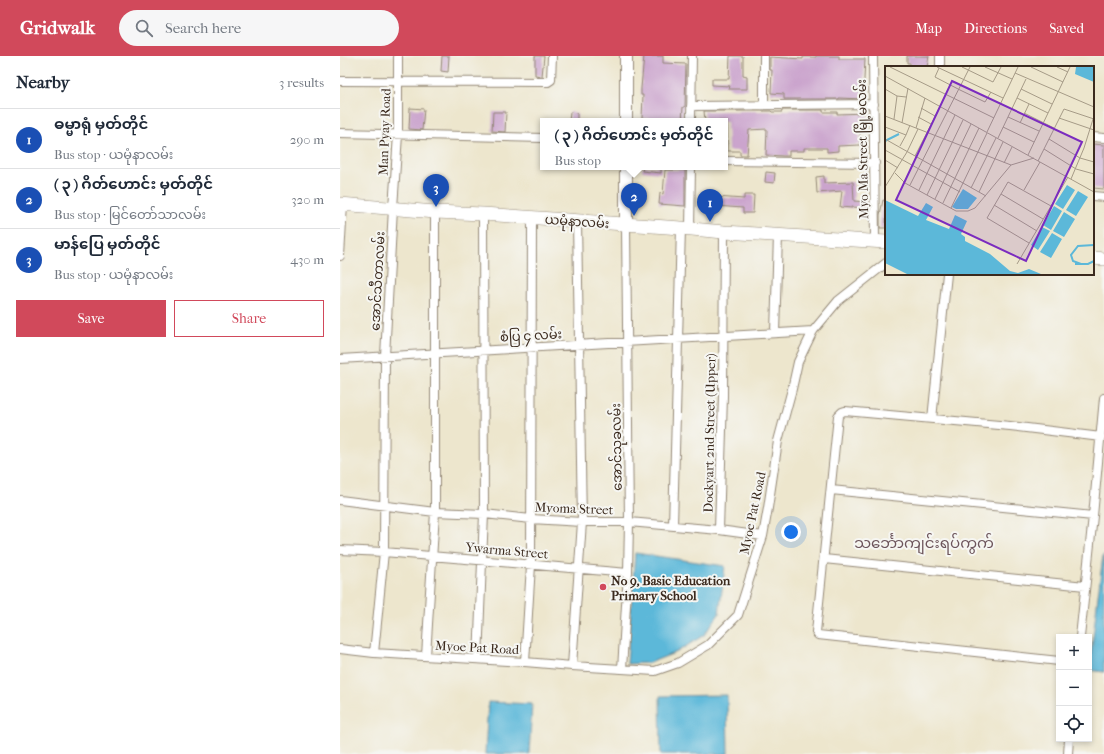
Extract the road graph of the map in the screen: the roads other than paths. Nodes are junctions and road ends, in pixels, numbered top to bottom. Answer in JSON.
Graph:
{"nodes":[{"id":1,"x":398,"y":56,"type":"edge"},
{"id":2,"x":552,"y":56,"type":"edge"},
{"id":3,"x":626,"y":56,"type":"edge"},
{"id":4,"x":692,"y":56,"type":"edge"},
{"id":5,"x":764,"y":56,"type":"edge"},
{"id":6,"x":873,"y":56,"type":"edge"},
{"id":7,"x":340,"y":81,"type":"edge"},
{"id":8,"x":398,"y":82,"type":"junction"},
{"id":9,"x":874,"y":104,"type":"junction"},
{"id":10,"x":764,"y":105,"type":"junction"},
{"id":11,"x":691,"y":106,"type":"junction"},
{"id":12,"x":626,"y":118,"type":"edge"},
{"id":13,"x":691,"y":118,"type":"edge"},
{"id":14,"x":340,"y":133,"type":"edge"},
{"id":15,"x":398,"y":134,"type":"junction"},
{"id":16,"x":1094,"y":137,"type":"edge"},
{"id":17,"x":540,"y":138,"type":"edge"},
{"id":18,"x":1104,"y":138,"type":"edge"},
{"id":19,"x":728,"y":161,"type":"edge"},
{"id":20,"x":874,"y":163,"type":"junction"},
{"id":21,"x":626,"y":170,"type":"edge"},
{"id":22,"x":691,"y":170,"type":"edge"},
{"id":23,"x":1094,"y":196,"type":"edge"},
{"id":24,"x":1104,"y":197,"type":"edge"},
{"id":25,"x":342,"y":204,"type":"edge"},
{"id":26,"x":393,"y":208,"type":"junction"},
{"id":27,"x":436,"y":212,"type":"junction"},
{"id":28,"x":483,"y":214,"type":"junction"},
{"id":29,"x":532,"y":218,"type":"junction"},
{"id":30,"x":577,"y":221,"type":"junction"},
{"id":31,"x":626,"y":225,"type":"junction"},
{"id":32,"x":686,"y":229,"type":"junction"},
{"id":33,"x":724,"y":232,"type":"junction"},
{"id":34,"x":778,"y":235,"type":"junction"},
{"id":35,"x":881,"y":242,"type":"edge"},
{"id":36,"x":340,"y":256,"type":"edge"},
{"id":37,"x":1094,"y":258,"type":"edge"},
{"id":38,"x":1104,"y":259,"type":"edge"},
{"id":39,"x":885,"y":264,"type":"edge"},
{"id":40,"x":947,"y":275,"type":"edge"},
{"id":41,"x":813,"y":330,"type":"junction"},
{"id":42,"x":775,"y":333,"type":"junction"},
{"id":43,"x":723,"y":336,"type":"junction"},
{"id":44,"x":678,"y":338,"type":"junction"},
{"id":45,"x":627,"y":342,"type":"junction"},
{"id":46,"x":579,"y":345,"type":"junction"},
{"id":47,"x":532,"y":347,"type":"junction"},
{"id":48,"x":483,"y":350,"type":"junction"},
{"id":49,"x":435,"y":353,"type":"junction"},
{"id":50,"x":385,"y":356,"type":"junction"},
{"id":51,"x":340,"y":359,"type":"edge"},
{"id":52,"x":1104,"y":398,"type":"edge"},
{"id":53,"x":932,"y":419,"type":"junction"},
{"id":54,"x":1100,"y":437,"type":"junction"},
{"id":55,"x":831,"y":490,"type":"junction"},
{"id":56,"x":340,"y":500,"type":"edge"},
{"id":57,"x":384,"y":505,"type":"junction"},
{"id":58,"x":435,"y":512,"type":"junction"},
{"id":59,"x":484,"y":514,"type":"junction"},
{"id":60,"x":1093,"y":516,"type":"junction"},
{"id":61,"x":531,"y":519,"type":"junction"},
{"id":62,"x":582,"y":522,"type":"junction"},
{"id":63,"x":629,"y":522,"type":"junction"},
{"id":64,"x":674,"y":526,"type":"junction"},
{"id":65,"x":719,"y":530,"type":"junction"},
{"id":66,"x":762,"y":536,"type":"junction"},
{"id":67,"x":340,"y":550,"type":"edge"},
{"id":68,"x":384,"y":552,"type":"junction"},
{"id":69,"x":433,"y":556,"type":"junction"},
{"id":70,"x":824,"y":559,"type":"junction"},
{"id":71,"x":483,"y":560,"type":"junction"},
{"id":72,"x":532,"y":565,"type":"junction"},
{"id":73,"x":579,"y":568,"type":"junction"},
{"id":74,"x":628,"y":573,"type":"junction"},
{"id":75,"x":1085,"y":586,"type":"junction"},
{"id":76,"x":1080,"y":634,"type":"edge"},
{"id":77,"x":340,"y":649,"type":"edge"},
{"id":78,"x":374,"y":653,"type":"junction"},
{"id":79,"x":426,"y":656,"type":"junction"},
{"id":80,"x":478,"y":659,"type":"junction"},
{"id":81,"x":525,"y":662,"type":"junction"},
{"id":82,"x":1056,"y":662,"type":"edge"},
{"id":83,"x":572,"y":666,"type":"junction"},
{"id":84,"x":622,"y":669,"type":"junction"},
{"id":85,"x":1070,"y":742,"type":"edge"},
{"id":86,"x":1068,"y":754,"type":"edge"}],
"edges":[{"from":1,"to":8,"type":"street","name":"Man Pyay Road"},
{"from":2,"to":8,"type":"street"},
{"from":3,"to":12,"type":"main road"},
{"from":4,"to":11,"type":"street"},
{"from":5,"to":10,"type":"street"},
{"from":6,"to":9,"type":"street","name":"Myo Ma Street မြို့မလမ်း"},
{"from":7,"to":8,"type":"street"},
{"from":8,"to":15,"type":"street","name":"Man Pyay Road"},
{"from":9,"to":10,"type":"street"},
{"from":9,"to":20,"type":"street","name":"Myo Ma Street မြို့မလမ်း"},
{"from":10,"to":11,"type":"street"},
{"from":11,"to":13,"type":"street"},
{"from":14,"to":15,"type":"street"},
{"from":15,"to":17,"type":"street"},
{"from":15,"to":26,"type":"street","name":"Man Pyay Road"},
{"from":16,"to":18,"type":"street"},
{"from":19,"to":20,"type":"street"},
{"from":20,"to":35,"type":"street","name":"Myo Ma Street မြို့မလမ်း"},
{"from":21,"to":31,"type":"main road"},
{"from":22,"to":32,"type":"street"},
{"from":23,"to":24,"type":"street"},
{"from":25,"to":26,"type":"main road","name":"ယမုံနာလမ်း"},
{"from":25,"to":36,"type":"street"},
{"from":26,"to":27,"type":"main road","name":"ယမုံနာလမ်း"},
{"from":26,"to":50,"type":"street","name":"အောင်သီတာလမ်း"},
{"from":27,"to":28,"type":"main road","name":"ယမုံနာလမ်း"},
{"from":27,"to":49,"type":"street"},
{"from":28,"to":29,"type":"main road","name":"ယမုံနာလမ်း"},
{"from":28,"to":48,"type":"street"},
{"from":29,"to":30,"type":"main road","name":"ယမုံနာလမ်း"},
{"from":29,"to":47,"type":"street"},
{"from":30,"to":31,"type":"main road","name":"ယမုံနာလမ်း"},
{"from":30,"to":46,"type":"street"},
{"from":31,"to":32,"type":"main road","name":"ယမုံနာလမ်း"},
{"from":31,"to":45,"type":"street","name":"အောင်သုခလမ်း"},
{"from":32,"to":33,"type":"main road","name":"ယမုံနာလမ်း"},
{"from":32,"to":44,"type":"street"},
{"from":33,"to":34,"type":"main road","name":"ယမုံနာလမ်း"},
{"from":33,"to":43,"type":"street","name":"Dockyart 2nd Street (Upper)"},
{"from":34,"to":35,"type":"main road","name":"ယမုံနာလမ်း"},
{"from":34,"to":42,"type":"street"},
{"from":37,"to":38,"type":"main road"},
{"from":39,"to":41,"type":"street","name":"Myoe Pat Road"},
{"from":40,"to":53,"type":"street"},
{"from":41,"to":42,"type":"street","name":"စံပြ ၄ လမ်း"},
{"from":41,"to":66,"type":"street","name":"Myoe Pat Road"},
{"from":42,"to":43,"type":"street","name":"စံပြ ၄ လမ်း"},
{"from":43,"to":44,"type":"street","name":"စံပြ ၄ လမ်း"},
{"from":43,"to":65,"type":"street","name":"Dockyart 2nd Street (Upper)"},
{"from":44,"to":45,"type":"street","name":"စံပြ ၄ လမ်း"},
{"from":44,"to":64,"type":"street"},
{"from":45,"to":46,"type":"street","name":"စံပြ ၄ လမ်း"},
{"from":45,"to":63,"type":"street","name":"အောင်သုခလမ်း"},
{"from":46,"to":47,"type":"street","name":"စံပြ ၄ လမ်း"},
{"from":46,"to":62,"type":"street"},
{"from":47,"to":48,"type":"street","name":"စံပြ ၄ လမ်း"},
{"from":47,"to":61,"type":"street"},
{"from":48,"to":49,"type":"street","name":"စံပြ ၄ လမ်း"},
{"from":48,"to":59,"type":"street"},
{"from":49,"to":50,"type":"street","name":"စံပြ ၄ လမ်း"},
{"from":49,"to":58,"type":"street"},
{"from":50,"to":51,"type":"street","name":"စံပြ ၄ လမ်း"},
{"from":50,"to":57,"type":"street","name":"အောင်သီတာလမ်း"},
{"from":52,"to":54,"type":"street"},
{"from":53,"to":54,"type":"street"},
{"from":53,"to":55,"type":"street"},
{"from":54,"to":60,"type":"street"},
{"from":55,"to":60,"type":"street"},
{"from":55,"to":70,"type":"street"},
{"from":56,"to":57,"type":"street","name":"Myoma Street"},
{"from":57,"to":58,"type":"street","name":"Myoma Street"},
{"from":57,"to":68,"type":"street","name":"အောင်သီတာလမ်း"},
{"from":58,"to":59,"type":"street","name":"Myoma Street"},
{"from":58,"to":69,"type":"street"},
{"from":59,"to":61,"type":"street","name":"Myoma Street"},
{"from":59,"to":71,"type":"street"},
{"from":60,"to":75,"type":"street"},
{"from":61,"to":62,"type":"street","name":"Myoma Street"},
{"from":61,"to":72,"type":"street"},
{"from":62,"to":63,"type":"street","name":"Myoma Street"},
{"from":62,"to":73,"type":"street"},
{"from":63,"to":64,"type":"street","name":"Myoma Street"},
{"from":63,"to":74,"type":"street","name":"အောင်သုခလမ်း"},
{"from":64,"to":65,"type":"street","name":"Myoma Street"},
{"from":65,"to":66,"type":"street","name":"Myoma Street"},
{"from":66,"to":84,"type":"street","name":"Myoe Pat Road"},
{"from":67,"to":68,"type":"street","name":"Ywarma Street"},
{"from":68,"to":69,"type":"street","name":"Ywarma Street"},
{"from":68,"to":78,"type":"street","name":"အောင်သီတာလမ်း"},
{"from":69,"to":71,"type":"street","name":"Ywarma Street"},
{"from":69,"to":79,"type":"street"},
{"from":70,"to":75,"type":"street"},
{"from":70,"to":82,"type":"street"},
{"from":71,"to":72,"type":"street","name":"Ywarma Street"},
{"from":71,"to":80,"type":"street"},
{"from":72,"to":73,"type":"street","name":"Ywarma Street"},
{"from":72,"to":81,"type":"street"},
{"from":73,"to":74,"type":"street","name":"Ywarma Street"},
{"from":73,"to":83,"type":"street"},
{"from":74,"to":84,"type":"street","name":"အောင်သုခလမ်း"},
{"from":75,"to":76,"type":"street"},
{"from":77,"to":78,"type":"street","name":"Myoe Pat Road"},
{"from":78,"to":79,"type":"street","name":"Myoe Pat Road"},
{"from":79,"to":80,"type":"street","name":"Myoe Pat Road"},
{"from":80,"to":81,"type":"street","name":"Myoe Pat Road"},
{"from":81,"to":83,"type":"street","name":"Myoe Pat Road"},
{"from":83,"to":84,"type":"street","name":"Myoe Pat Road"},
{"from":85,"to":86,"type":"street"}]}
